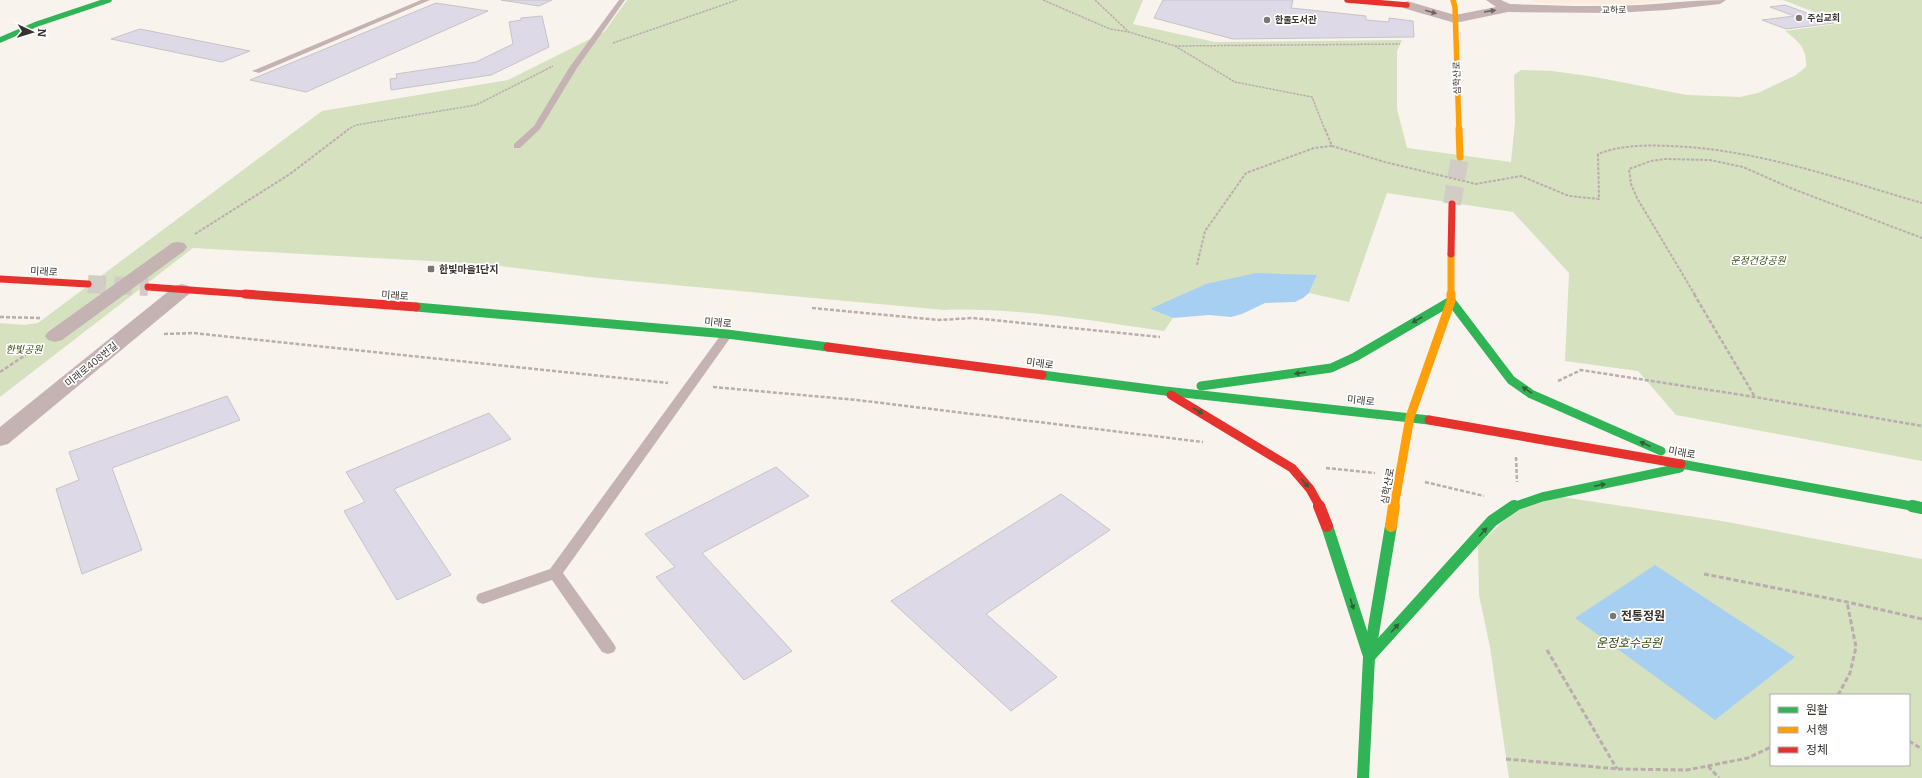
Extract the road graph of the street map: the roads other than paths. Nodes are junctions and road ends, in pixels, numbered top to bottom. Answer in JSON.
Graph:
{"nodes":[{"id":1,"x":109,"y":0,"type":"edge"},
{"id":2,"x":427,"y":0,"type":"edge"},
{"id":3,"x":622,"y":0,"type":"edge"},
{"id":4,"x":1347,"y":0,"type":"edge"},
{"id":5,"x":1453,"y":0,"type":"edge"},
{"id":6,"x":1492,"y":0,"type":"edge"},
{"id":7,"x":1720,"y":0,"type":"edge"},
{"id":8,"x":1412,"y":3,"type":"edge"},
{"id":9,"x":1508,"y":8,"type":"junction"},
{"id":10,"x":1455,"y":19,"type":"junction"},
{"id":11,"x":15,"y":23,"type":"dead end"},
{"id":12,"x":37,"y":24,"type":"junction"},
{"id":13,"x":0,"y":40,"type":"edge"},
{"id":14,"x":256,"y":71,"type":"dead end"},
{"id":15,"x":517,"y":146,"type":"dead end"},
{"id":16,"x":1460,"y":157,"type":"tunnel mouth"},
{"id":17,"x":1452,"y":204,"type":"tunnel mouth"},
{"id":18,"x":178,"y":247,"type":"road end"},
{"id":19,"x":0,"y":279,"type":"edge"},
{"id":20,"x":88,"y":284,"type":"tunnel mouth"},
{"id":21,"x":148,"y":288,"type":"tunnel mouth"},
{"id":22,"x":182,"y":290,"type":"junction"},
{"id":23,"x":1451,"y":301,"type":"junction"},
{"id":24,"x":727,"y":334,"type":"junction"},
{"id":25,"x":55,"y":336,"type":"road end"},
{"id":26,"x":1165,"y":391,"type":"junction"},
{"id":27,"x":1410,"y":417,"type":"junction"},
{"id":28,"x":0,"y":439,"type":"edge"},
{"id":29,"x":1693,"y":466,"type":"junction"},
{"id":30,"x":1922,"y":508,"type":"edge"},
{"id":31,"x":555,"y":572,"type":"junction"},
{"id":32,"x":483,"y":598,"type":"dead end"},
{"id":33,"x":608,"y":648,"type":"dead end"},
{"id":34,"x":1369,"y":657,"type":"junction"},
{"id":35,"x":1363,"y":778,"type":"edge"}],
"edges":[{"from":1,"to":12,"type":"street"},
{"from":2,"to":14,"type":"lane"},
{"from":3,"to":15,"type":"lane"},
{"from":4,"to":8,"type":"street"},
{"from":5,"to":10,"type":"street","name":"심학산로"},
{"from":6,"to":9,"type":"street"},
{"from":7,"to":9,"type":"street","name":"교하로"},
{"from":8,"to":10,"type":"street","one_way":true},
{"from":10,"to":9,"type":"street","one_way":true},
{"from":10,"to":16,"type":"street","name":"심학산로"},
{"from":11,"to":12,"type":"street"},
{"from":12,"to":13,"type":"street"},
{"from":17,"to":23,"type":"street","name":"심학산로"},
{"from":18,"to":25,"type":"street"},
{"from":19,"to":20,"type":"street","name":"미래로"},
{"from":21,"to":22,"type":"street","name":"미래로"},
{"from":22,"to":24,"type":"street","name":"미래로"},
{"from":22,"to":28,"type":"street","name":"미래로408번길"},
{"from":23,"to":26,"type":"street","one_way":true},
{"from":23,"to":27,"type":"street","name":"심학산로"},
{"from":29,"to":23,"type":"street","one_way":true},
{"from":24,"to":26,"type":"street","name":"미래로"},
{"from":24,"to":31,"type":"lane"},
{"from":26,"to":27,"type":"street","name":"미래로"},
{"from":26,"to":34,"type":"street","one_way":true},
{"from":27,"to":29,"type":"street","name":"미래로"},
{"from":27,"to":34,"type":"street","name":"심학산로"},
{"from":29,"to":30,"type":"street","name":"미래로"},
{"from":34,"to":29,"type":"street","one_way":true},
{"from":31,"to":32,"type":"lane"},
{"from":31,"to":33,"type":"lane"},
{"from":34,"to":35,"type":"street","name":"심학산로"}]}
